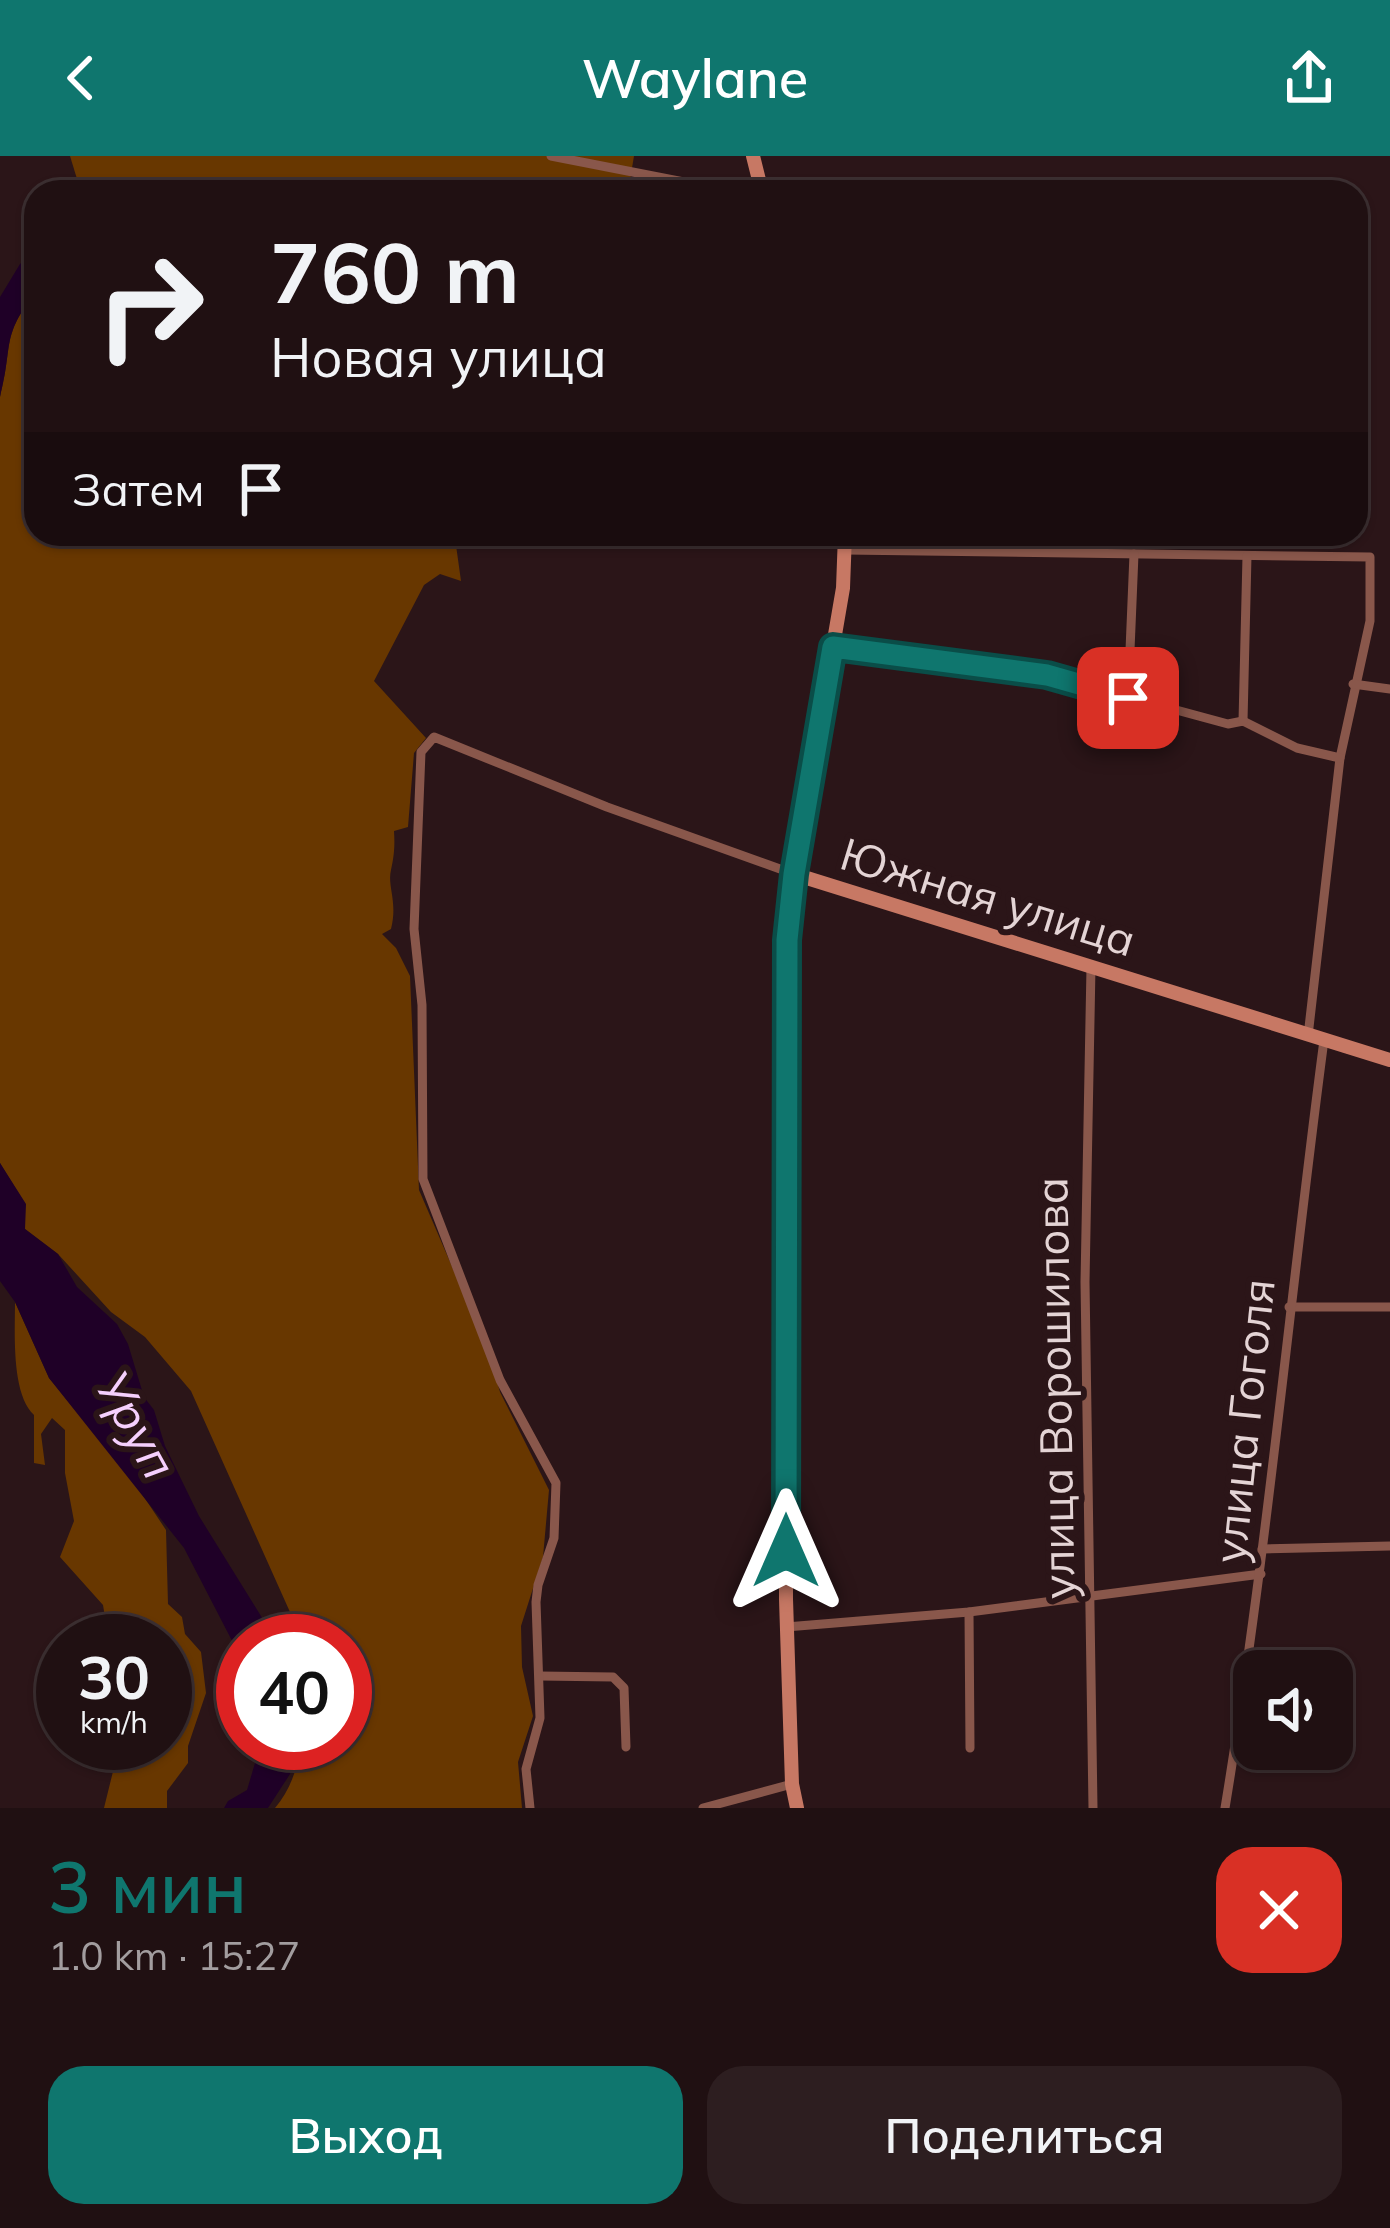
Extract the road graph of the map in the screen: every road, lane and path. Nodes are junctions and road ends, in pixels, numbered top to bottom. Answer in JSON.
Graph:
{"nodes":[{"id":1,"x":551,"y":156,"type":"edge"},
{"id":2,"x":674,"y":180,"type":"edge"},
{"id":3,"x":845,"y":546,"type":"edge"},
{"id":4,"x":941,"y":546,"type":"edge"},
{"id":5,"x":1134,"y":554,"type":"junction"},
{"id":6,"x":1247,"y":556,"type":"junction"},
{"id":7,"x":833,"y":647,"type":"junction"},
{"id":8,"x":1354,"y":684,"type":"junction"},
{"id":9,"x":1390,"y":688,"type":"edge"},
{"id":10,"x":1128,"y":698,"type":"junction"},
{"id":11,"x":1243,"y":721,"type":"junction"},
{"id":12,"x":1340,"y":758,"type":"junction"},
{"id":13,"x":794,"y":874,"type":"junction"},
{"id":14,"x":1091,"y":967,"type":"junction"},
{"id":15,"x":1316,"y":1038,"type":"junction"},
{"id":16,"x":1390,"y":1060,"type":"edge"},
{"id":17,"x":1289,"y":1307,"type":"junction"},
{"id":18,"x":1390,"y":1307,"type":"edge"},
{"id":19,"x":1390,"y":1546,"type":"edge"},
{"id":20,"x":1262,"y":1549,"type":"junction"},
{"id":21,"x":1261,"y":1574,"type":"junction"},
{"id":22,"x":1090,"y":1598,"type":"junction"},
{"id":23,"x":969,"y":1612,"type":"junction"},
{"id":24,"x":786,"y":1627,"type":"junction"},
{"id":25,"x":540,"y":1676,"type":"junction"},
{"id":26,"x":626,"y":1747,"type":"dead end"},
{"id":27,"x":970,"y":1748,"type":"dead end"},
{"id":28,"x":792,"y":1784,"type":"junction"},
{"id":29,"x":530,"y":1808,"type":"edge"},
{"id":30,"x":704,"y":1808,"type":"edge"},
{"id":31,"x":797,"y":1808,"type":"edge"},
{"id":32,"x":1093,"y":1808,"type":"edge"},
{"id":33,"x":1225,"y":1808,"type":"edge"}],
"edges":[{"from":1,"to":2,"type":"street"},
{"from":3,"to":7,"type":"street"},
{"from":4,"to":5,"type":"street"},
{"from":5,"to":6,"type":"street"},
{"from":5,"to":10,"type":"street"},
{"from":6,"to":8,"type":"street","name":"улица Гоголя"},
{"from":6,"to":11,"type":"street"},
{"from":7,"to":10,"type":"street"},
{"from":7,"to":13,"type":"street"},
{"from":8,"to":9,"type":"street"},
{"from":8,"to":12,"type":"street","name":"улица Гоголя"},
{"from":10,"to":11,"type":"street"},
{"from":11,"to":12,"type":"street"},
{"from":12,"to":15,"type":"street","name":"улица Гоголя"},
{"from":13,"to":14,"type":"street","name":"Южная улица"},
{"from":13,"to":24,"type":"street"},
{"from":13,"to":25,"type":"street","name":"Южная улица"},
{"from":14,"to":15,"type":"street","name":"Южная улица"},
{"from":14,"to":22,"type":"street","name":"улица Ворошилова"},
{"from":15,"to":16,"type":"street","name":"Южная улица"},
{"from":15,"to":17,"type":"street","name":"улица Гоголя"},
{"from":17,"to":18,"type":"street"},
{"from":17,"to":20,"type":"street","name":"улица Гоголя"},
{"from":19,"to":20,"type":"street"},
{"from":20,"to":21,"type":"street","name":"улица Гоголя"},
{"from":21,"to":22,"type":"street"},
{"from":21,"to":33,"type":"street","name":"улица Гоголя"},
{"from":22,"to":23,"type":"street"},
{"from":22,"to":32,"type":"street","name":"улица Ворошилова"},
{"from":23,"to":24,"type":"street"},
{"from":23,"to":27,"type":"street"},
{"from":24,"to":28,"type":"street"},
{"from":25,"to":26,"type":"street"},
{"from":25,"to":29,"type":"street"},
{"from":28,"to":30,"type":"street"},
{"from":28,"to":31,"type":"street"}]}
